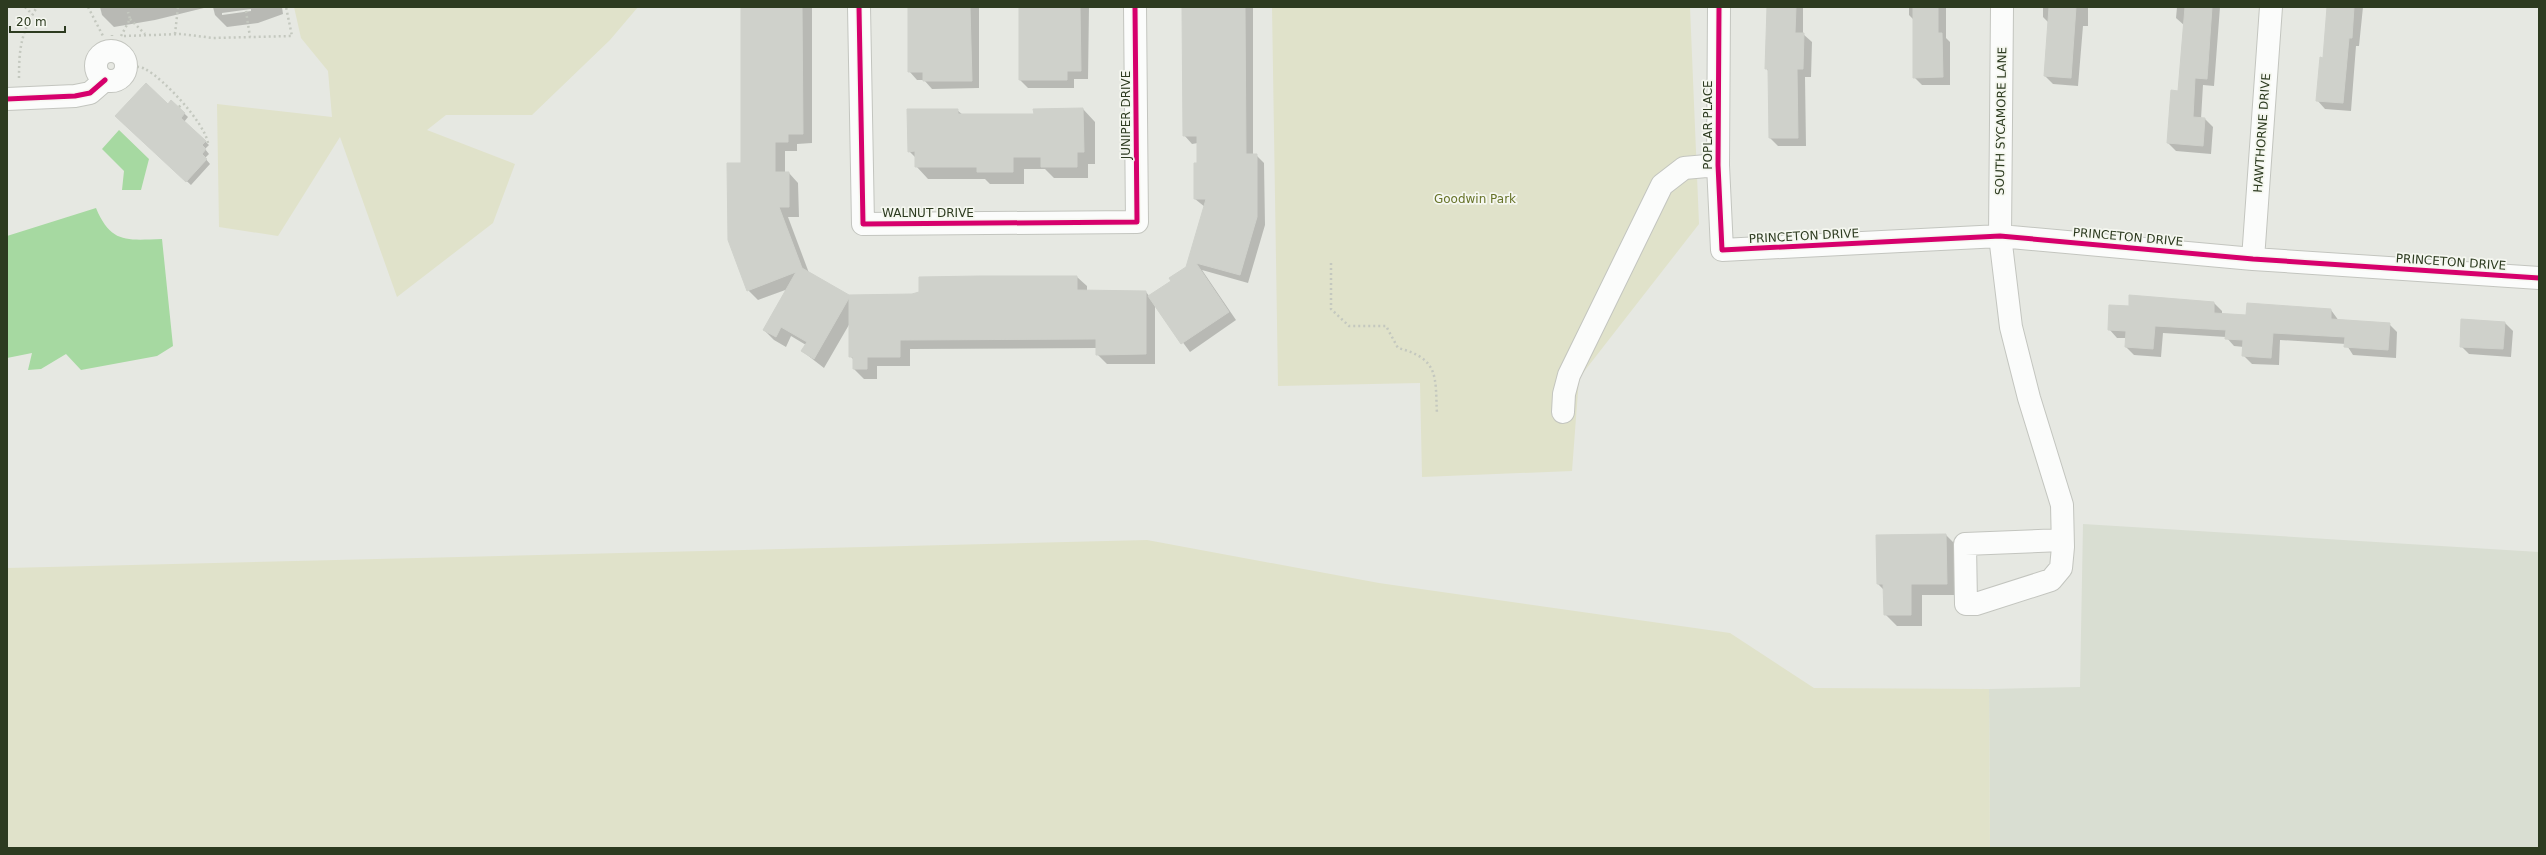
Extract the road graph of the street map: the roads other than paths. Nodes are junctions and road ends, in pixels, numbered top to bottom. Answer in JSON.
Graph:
{"nodes":[{"id":1,"x":859,"y":7,"type":"edge"},
{"id":2,"x":1136,"y":7,"type":"edge"},
{"id":3,"x":1720,"y":7,"type":"edge"},
{"id":4,"x":2002,"y":7,"type":"edge"},
{"id":5,"x":2271,"y":7,"type":"edge"},
{"id":6,"x":117,"y":43,"type":"road end"},
{"id":7,"x":13,"y":92,"type":"edge"},
{"id":8,"x":1718,"y":165,"type":"junction"},
{"id":9,"x":1137,"y":222,"type":"joint"},
{"id":10,"x":2000,"y":236,"type":"junction"},
{"id":11,"x":1722,"y":244,"type":"joint"},
{"id":12,"x":2252,"y":259,"type":"junction"},
{"id":13,"x":2539,"y":278,"type":"edge"},
{"id":14,"x":1563,"y":412,"type":"dead end"},
{"id":15,"x":2062,"y":540,"type":"junction"}],
"edges":[{"from":1,"to":9,"type":"street","name":"WALNUT DRIVE"},
{"from":2,"to":9,"type":"street","name":"JUNIPER DRIVE"},
{"from":3,"to":8,"type":"street","name":"POPLAR PLACE"},
{"from":4,"to":10,"type":"street","name":"SOUTH SYCAMORE LANE"},
{"from":5,"to":12,"type":"street","name":"HAWTHORNE DRIVE"},
{"from":6,"to":7,"type":"street"},
{"from":8,"to":11,"type":"street","name":"POPLAR PLACE"},
{"from":8,"to":14,"type":"street"},
{"from":10,"to":11,"type":"street","name":"PRINCETON DRIVE"},
{"from":10,"to":12,"type":"street","name":"PRINCETON DRIVE"},
{"from":10,"to":15,"type":"street","name":"SOUTH SYCAMORE LANE"},
{"from":12,"to":13,"type":"street","name":"PRINCETON DRIVE"},
{"from":15,"to":15,"type":"street","name":"SOUTH SYCAMORE LANE"}]}
